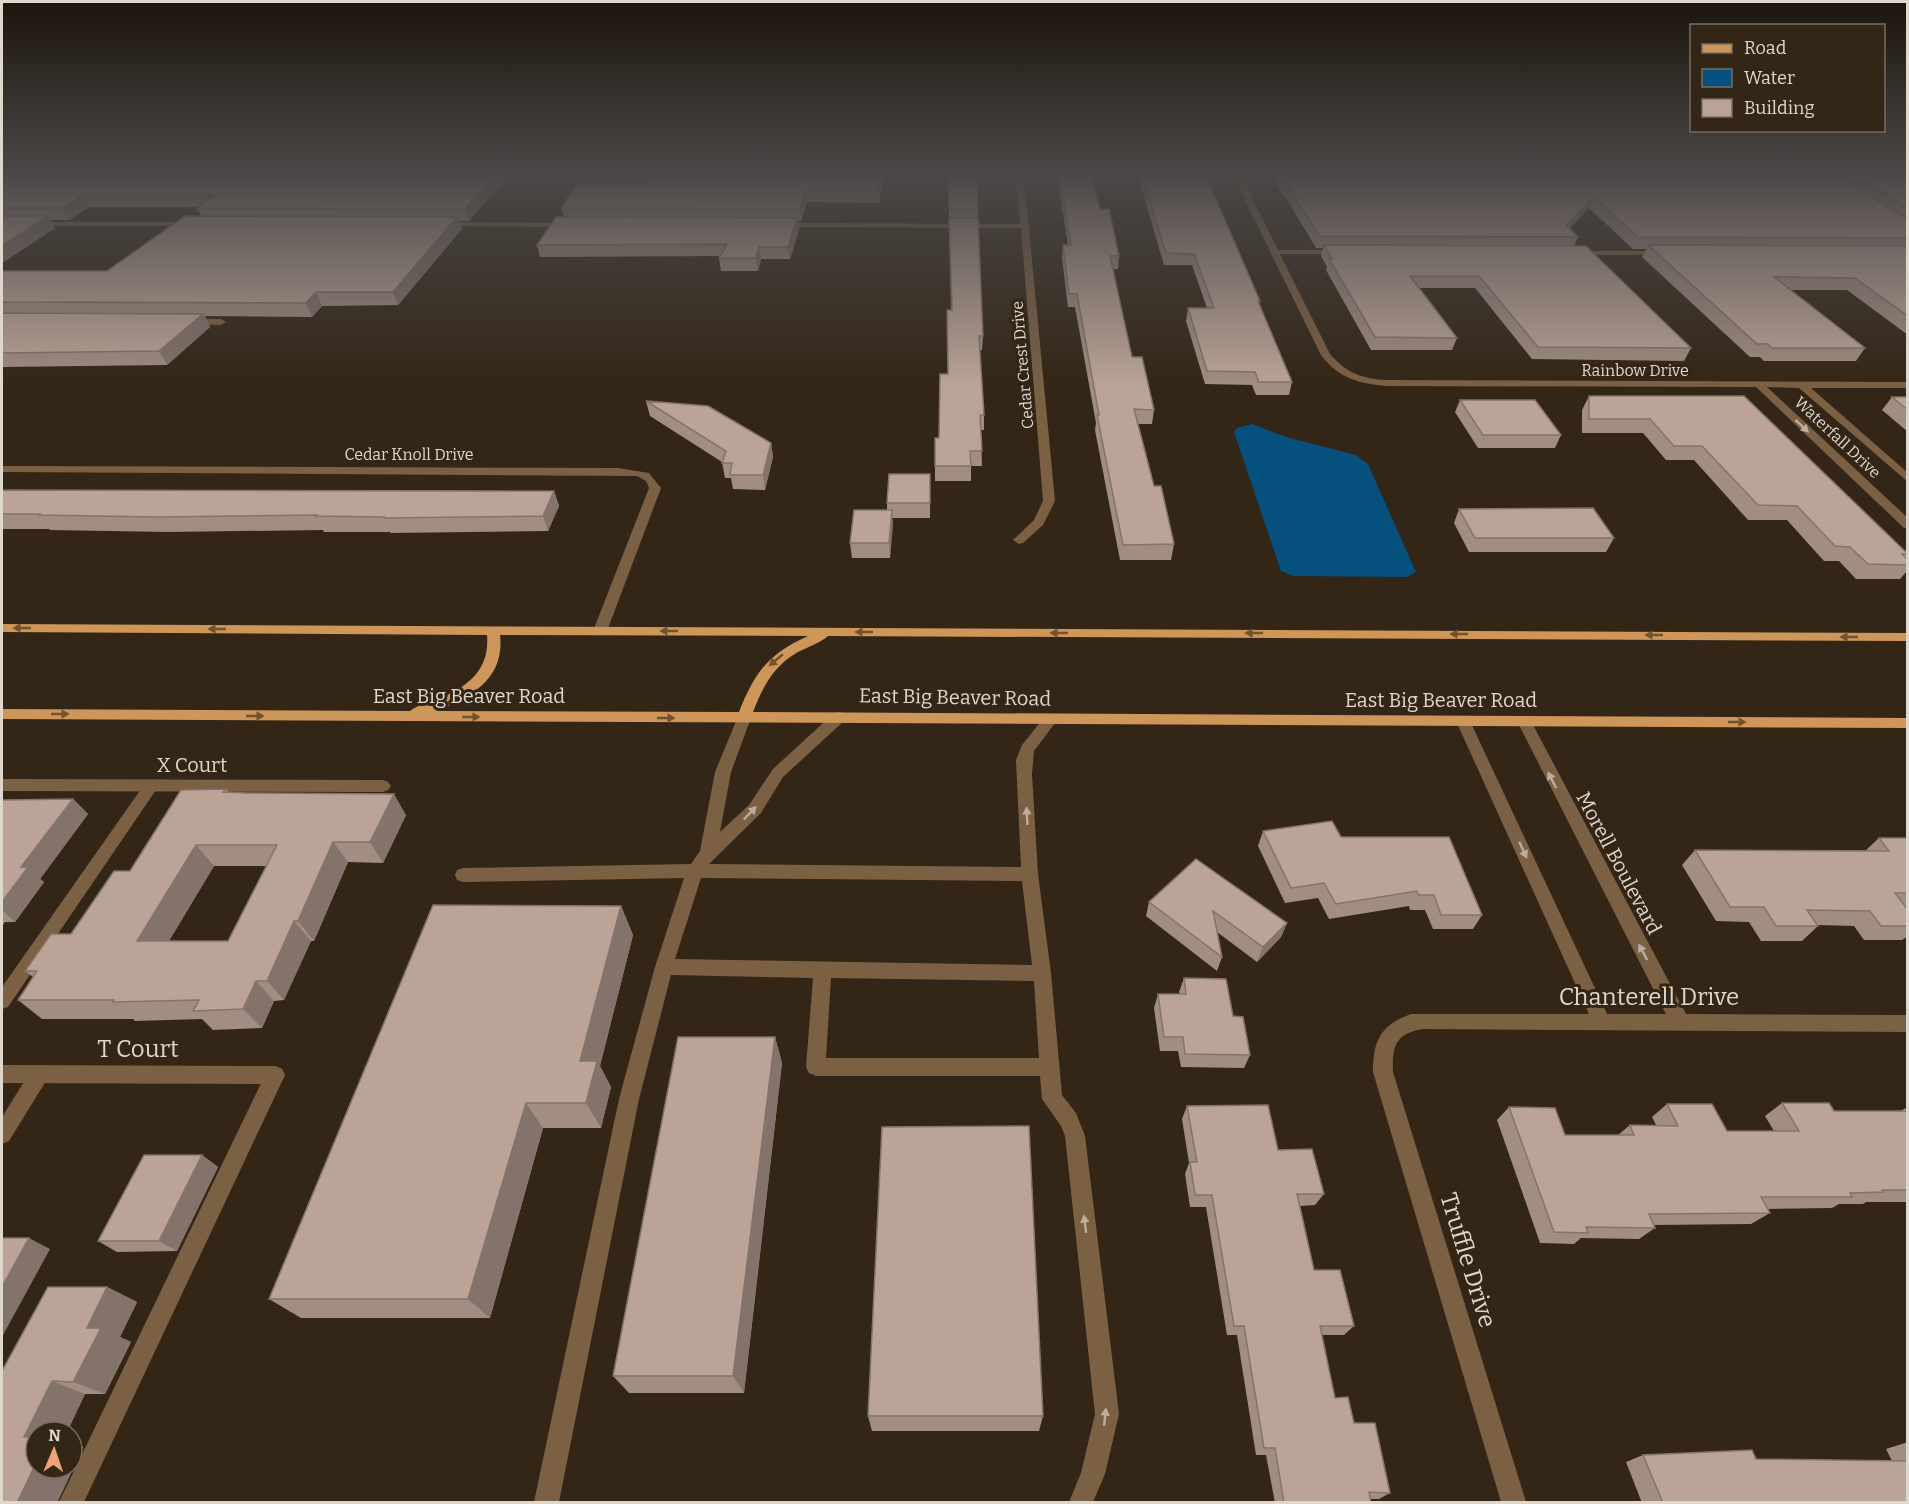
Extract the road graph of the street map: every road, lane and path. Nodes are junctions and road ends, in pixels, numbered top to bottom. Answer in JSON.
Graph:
{"nodes":[{"id":1,"x":1027,"y":246,"type":"edge"},
{"id":2,"x":1271,"y":246,"type":"edge"},
{"id":3,"x":1274,"y":252,"type":"junction"},
{"id":4,"x":1354,"y":252,"type":"edge"},
{"id":5,"x":1566,"y":253,"type":"edge"},
{"id":6,"x":1672,"y":253,"type":"edge"},
{"id":7,"x":174,"y":322,"type":"edge"},
{"id":8,"x":220,"y":322,"type":"dead end"},
{"id":9,"x":1908,"y":385,"type":"edge"},
{"id":10,"x":1760,"y":386,"type":"junction"},
{"id":11,"x":1803,"y":386,"type":"junction"},
{"id":12,"x":2,"y":469,"type":"edge"},
{"id":13,"x":1908,"y":479,"type":"edge"},
{"id":14,"x":1894,"y":512,"type":"junction"},
{"id":15,"x":1908,"y":512,"type":"edge"},
{"id":16,"x":1908,"y":525,"type":"edge"},
{"id":17,"x":1019,"y":540,"type":"dead end"},
{"id":18,"x":2,"y":628,"type":"edge"},
{"id":19,"x":600,"y":631,"type":"junction"},
{"id":20,"x":493,"y":632,"type":"junction"},
{"id":21,"x":827,"y":632,"type":"junction"},
{"id":22,"x":1908,"y":637,"type":"edge"},
{"id":23,"x":2,"y":714,"type":"edge"},
{"id":24,"x":400,"y":717,"type":"junction"},
{"id":25,"x":839,"y":717,"type":"junction"},
{"id":26,"x":744,"y":718,"type":"junction"},
{"id":27,"x":1051,"y":719,"type":"junction"},
{"id":28,"x":1463,"y":721,"type":"junction"},
{"id":29,"x":1524,"y":721,"type":"junction"},
{"id":30,"x":1908,"y":723,"type":"edge"},
{"id":31,"x":2,"y":785,"type":"edge"},
{"id":32,"x":151,"y":786,"type":"junction"},
{"id":33,"x":383,"y":786,"type":"dead end"},
{"id":34,"x":708,"y":853,"type":"junction"},
{"id":35,"x":695,"y":870,"type":"junction"},
{"id":36,"x":1030,"y":874,"type":"junction"},
{"id":37,"x":463,"y":875,"type":"dead end"},
{"id":38,"x":664,"y":967,"type":"junction"},
{"id":39,"x":823,"y":969,"type":"junction"},
{"id":40,"x":1042,"y":974,"type":"junction"},
{"id":41,"x":2,"y":1001,"type":"edge"},
{"id":42,"x":1602,"y":1022,"type":"junction"},
{"id":43,"x":1680,"y":1022,"type":"junction"},
{"id":44,"x":1908,"y":1024,"type":"edge"},
{"id":45,"x":1392,"y":1033,"type":"joint"},
{"id":46,"x":1049,"y":1067,"type":"junction"},
{"id":47,"x":2,"y":1074,"type":"edge"},
{"id":48,"x":39,"y":1074,"type":"junction"},
{"id":49,"x":2,"y":1134,"type":"edge"},
{"id":50,"x":70,"y":1503,"type":"edge"},
{"id":51,"x":546,"y":1503,"type":"edge"},
{"id":52,"x":1081,"y":1503,"type":"edge"},
{"id":53,"x":1514,"y":1503,"type":"edge"}],
"edges":[{"from":1,"to":17,"type":"street","name":"Cedar Crest Drive"},
{"from":2,"to":3,"type":"street"},
{"from":3,"to":4,"type":"street"},
{"from":3,"to":10,"type":"street","name":"Rainbow Drive"},
{"from":5,"to":6,"type":"street"},
{"from":7,"to":8,"type":"street"},
{"from":9,"to":11,"type":"street","name":"Rainbow Drive"},
{"from":10,"to":11,"type":"street","name":"Rainbow Drive"},
{"from":10,"to":14,"type":"street","name":"Waterfall Drive","one_way":true},
{"from":11,"to":13,"type":"street","name":"Waterfall Drive"},
{"from":12,"to":19,"type":"street","name":"Cedar Knoll Drive"},
{"from":14,"to":15,"type":"street"},
{"from":14,"to":16,"type":"street","name":"Waterfall Drive"},
{"from":20,"to":18,"type":"main road","one_way":true},
{"from":19,"to":20,"type":"main road"},
{"from":21,"to":19,"type":"main road","one_way":true},
{"from":20,"to":24,"type":"main road"},
{"from":22,"to":21,"type":"main road","one_way":true},
{"from":21,"to":26,"type":"main road","one_way":true},
{"from":23,"to":24,"type":"main road","name":"East Big Beaver Road","one_way":true},
{"from":24,"to":26,"type":"main road","name":"East Big Beaver Road","one_way":true},
{"from":25,"to":26,"type":"main road","name":"East Big Beaver Road"},
{"from":25,"to":27,"type":"main road","name":"East Big Beaver Road"},
{"from":34,"to":25,"type":"street","one_way":true},
{"from":26,"to":34,"type":"street"},
{"from":27,"to":28,"type":"main road","name":"East Big Beaver Road"},
{"from":36,"to":27,"type":"street","one_way":true},
{"from":28,"to":29,"type":"main road","name":"East Big Beaver Road"},
{"from":28,"to":42,"type":"street","one_way":true},
{"from":29,"to":30,"type":"main road","name":"East Big Beaver Road","one_way":true},
{"from":43,"to":29,"type":"street","name":"Morell Boulevard","one_way":true},
{"from":31,"to":32,"type":"street","name":"X Court"},
{"from":32,"to":33,"type":"street","name":"X Court"},
{"from":32,"to":41,"type":"street"},
{"from":34,"to":35,"type":"street"},
{"from":35,"to":36,"type":"street"},
{"from":35,"to":37,"type":"street"},
{"from":35,"to":38,"type":"street"},
{"from":36,"to":40,"type":"street"},
{"from":38,"to":39,"type":"street"},
{"from":38,"to":51,"type":"street"},
{"from":39,"to":40,"type":"street"},
{"from":39,"to":46,"type":"street"},
{"from":40,"to":46,"type":"street"},
{"from":42,"to":43,"type":"street","name":"Chanterell Drive"},
{"from":42,"to":45,"type":"street","name":"Chanterell Drive"},
{"from":43,"to":44,"type":"street","name":"Chanterell Drive"},
{"from":45,"to":53,"type":"street","name":"Truffle Drive"},
{"from":52,"to":46,"type":"street","one_way":true},
{"from":47,"to":48,"type":"street","name":"T Court"},
{"from":48,"to":49,"type":"street"},
{"from":48,"to":50,"type":"street","name":"T Court"}]}
